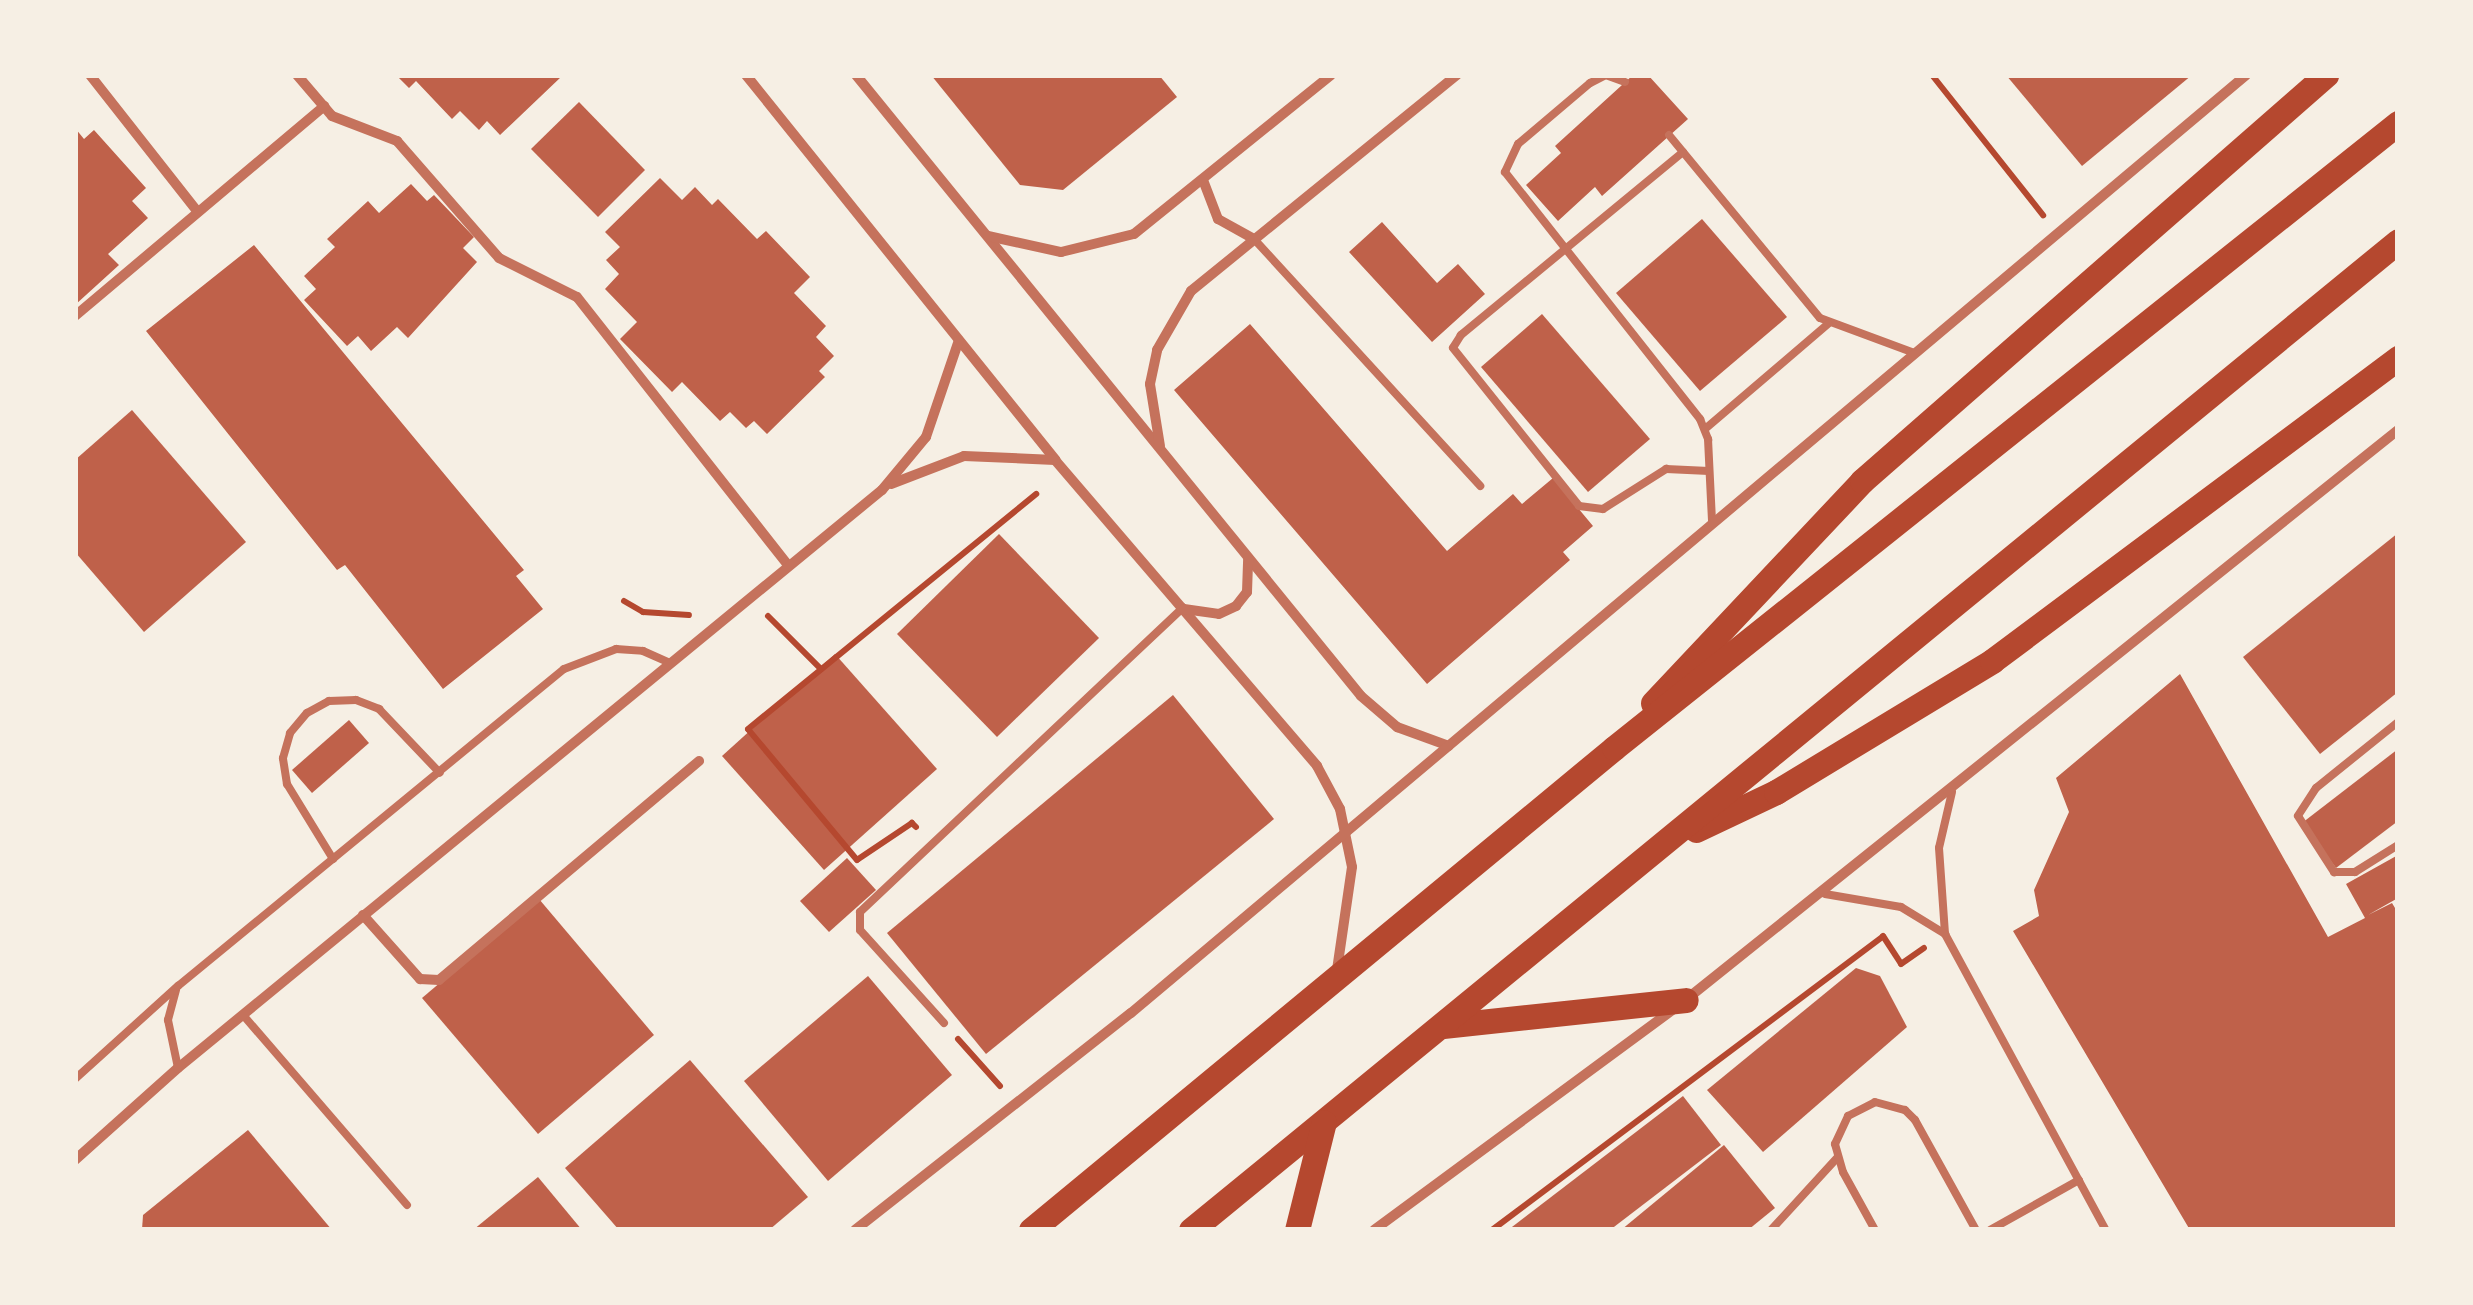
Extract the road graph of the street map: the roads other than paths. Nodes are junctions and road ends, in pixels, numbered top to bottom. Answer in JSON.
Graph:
{"nodes":[{"id":1,"x":90,"y":75,"type":"edge"},
{"id":2,"x":297,"y":75,"type":"edge"},
{"id":3,"x":746,"y":75,"type":"edge"},
{"id":4,"x":856,"y":75,"type":"edge"},
{"id":5,"x":1331,"y":75,"type":"edge"},
{"id":6,"x":1457,"y":75,"type":"edge"},
{"id":7,"x":2246,"y":75,"type":"edge"},
{"id":8,"x":2326,"y":75,"type":"edge"},
{"id":9,"x":1626,"y":82,"type":"dead end"},
{"id":10,"x":324,"y":106,"type":"junction"},
{"id":11,"x":2398,"y":123,"type":"edge"},
{"id":12,"x":1669,"y":136,"type":"dead end"},
{"id":13,"x":1683,"y":152,"type":"junction"},
{"id":14,"x":1204,"y":180,"type":"junction"},
{"id":15,"x":198,"y":212,"type":"junction"},
{"id":16,"x":988,"y":236,"type":"junction"},
{"id":17,"x":1254,"y":239,"type":"junction"},
{"id":18,"x":2398,"y":241,"type":"edge"},
{"id":19,"x":1563,"y":250,"type":"junction"},
{"id":20,"x":75,"y":316,"type":"edge"},
{"id":21,"x":1828,"y":324,"type":"junction"},
{"id":22,"x":959,"y":340,"type":"junction"},
{"id":23,"x":1914,"y":353,"type":"junction"},
{"id":24,"x":2398,"y":358,"type":"edge"},
{"id":25,"x":1705,"y":430,"type":"junction"},
{"id":26,"x":2398,"y":430,"type":"edge"},
{"id":27,"x":1162,"y":451,"type":"junction"},
{"id":28,"x":1055,"y":460,"type":"junction"},
{"id":29,"x":1709,"y":471,"type":"junction"},
{"id":30,"x":1480,"y":486,"type":"dead end"},
{"id":31,"x":882,"y":490,"type":"junction"},
{"id":32,"x":1712,"y":522,"type":"junction"},
{"id":33,"x":1247,"y":556,"type":"junction"},
{"id":34,"x":789,"y":566,"type":"junction"},
{"id":35,"x":1183,"y":608,"type":"junction"},
{"id":36,"x":670,"y":664,"type":"junction"},
{"id":37,"x":2398,"y":722,"type":"edge"},
{"id":38,"x":1449,"y":746,"type":"junction"},
{"id":39,"x":1614,"y":748,"type":"junction"},
{"id":40,"x":699,"y":761,"type":"dead end"},
{"id":41,"x":440,"y":773,"type":"junction"},
{"id":42,"x":1952,"y":792,"type":"junction"},
{"id":43,"x":1346,"y":833,"type":"junction"},
{"id":44,"x":2398,"y":846,"type":"edge"},
{"id":45,"x":1660,"y":848,"type":"junction"},
{"id":46,"x":333,"y":859,"type":"junction"},
{"id":47,"x":1825,"y":894,"type":"junction"},
{"id":48,"x":363,"y":915,"type":"junction"},
{"id":49,"x":1946,"y":934,"type":"junction"},
{"id":50,"x":1335,"y":979,"type":"junction"},
{"id":51,"x":178,"y":986,"type":"junction"},
{"id":52,"x":1686,"y":1000,"type":"junction"},
{"id":53,"x":243,"y":1014,"type":"junction"},
{"id":54,"x":944,"y":1023,"type":"road end"},
{"id":55,"x":1443,"y":1026,"type":"junction"},
{"id":56,"x":75,"y":1063,"type":"edge"},
{"id":57,"x":88,"y":1068,"type":"junction"},
{"id":58,"x":178,"y":1068,"type":"junction"},
{"id":59,"x":75,"y":1079,"type":"edge"},
{"id":60,"x":1324,"y":1122,"type":"junction"},
{"id":61,"x":1836,"y":1158,"type":"junction"},
{"id":62,"x":75,"y":1160,"type":"edge"},
{"id":63,"x":2078,"y":1180,"type":"junction"},
{"id":64,"x":407,"y":1205,"type":"dead end"},
{"id":65,"x":855,"y":1230,"type":"edge"},
{"id":66,"x":1031,"y":1230,"type":"edge"},
{"id":67,"x":1192,"y":1230,"type":"edge"},
{"id":68,"x":1298,"y":1230,"type":"edge"},
{"id":69,"x":1374,"y":1230,"type":"edge"},
{"id":70,"x":1771,"y":1230,"type":"edge"},
{"id":71,"x":1874,"y":1230,"type":"edge"},
{"id":72,"x":1976,"y":1230,"type":"edge"},
{"id":73,"x":1990,"y":1230,"type":"edge"},
{"id":74,"x":2106,"y":1230,"type":"edge"}],
"edges":[{"from":1,"to":15,"type":"street"},
{"from":2,"to":10,"type":"street"},
{"from":3,"to":22,"type":"street"},
{"from":4,"to":16,"type":"street"},
{"from":5,"to":14,"type":"street"},
{"from":6,"to":17,"type":"street"},
{"from":7,"to":23,"type":"street"},
{"from":8,"to":39,"type":"main road"},
{"from":9,"to":19,"type":"lane"},
{"from":10,"to":15,"type":"street"},
{"from":10,"to":34,"type":"street"},
{"from":11,"to":39,"type":"main road"},
{"from":12,"to":13,"type":"lane"},
{"from":13,"to":19,"type":"lane"},
{"from":13,"to":21,"type":"lane"},
{"from":14,"to":16,"type":"street"},
{"from":14,"to":17,"type":"street"},
{"from":15,"to":20,"type":"street"},
{"from":16,"to":27,"type":"street"},
{"from":17,"to":27,"type":"street"},
{"from":17,"to":30,"type":"lane"},
{"from":18,"to":45,"type":"main road"},
{"from":19,"to":25,"type":"lane"},
{"from":19,"to":29,"type":"lane"},
{"from":21,"to":23,"type":"lane"},
{"from":21,"to":25,"type":"lane"},
{"from":22,"to":28,"type":"street"},
{"from":22,"to":31,"type":"street"},
{"from":23,"to":32,"type":"street"},
{"from":24,"to":45,"type":"main road"},
{"from":25,"to":29,"type":"lane"},
{"from":26,"to":42,"type":"street"},
{"from":27,"to":33,"type":"street"},
{"from":28,"to":31,"type":"street"},
{"from":28,"to":35,"type":"street"},
{"from":29,"to":32,"type":"lane"},
{"from":31,"to":34,"type":"street"},
{"from":32,"to":38,"type":"street"},
{"from":33,"to":35,"type":"street"},
{"from":33,"to":38,"type":"street"},
{"from":34,"to":36,"type":"street"},
{"from":35,"to":43,"type":"street"},
{"from":35,"to":54,"type":"lane"},
{"from":36,"to":41,"type":"lane"},
{"from":36,"to":48,"type":"street"},
{"from":37,"to":44,"type":"lane"},
{"from":38,"to":43,"type":"street"},
{"from":39,"to":50,"type":"main road"},
{"from":40,"to":48,"type":"street"},
{"from":41,"to":46,"type":"lane"},
{"from":41,"to":46,"type":"lane"},
{"from":42,"to":47,"type":"street"},
{"from":42,"to":49,"type":"lane"},
{"from":43,"to":50,"type":"street"},
{"from":43,"to":65,"type":"street"},
{"from":45,"to":55,"type":"main road"},
{"from":46,"to":51,"type":"lane"},
{"from":47,"to":49,"type":"lane"},
{"from":47,"to":52,"type":"street"},
{"from":48,"to":53,"type":"street"},
{"from":49,"to":63,"type":"lane"},
{"from":50,"to":66,"type":"main road"},
{"from":51,"to":57,"type":"lane"},
{"from":51,"to":58,"type":"lane"},
{"from":52,"to":55,"type":"main road"},
{"from":52,"to":69,"type":"street"},
{"from":53,"to":58,"type":"street"},
{"from":53,"to":64,"type":"lane"},
{"from":55,"to":60,"type":"main road"},
{"from":56,"to":57,"type":"lane"},
{"from":57,"to":59,"type":"lane"},
{"from":58,"to":62,"type":"street"},
{"from":60,"to":67,"type":"main road"},
{"from":60,"to":68,"type":"main road"},
{"from":61,"to":70,"type":"lane"},
{"from":61,"to":71,"type":"lane"},
{"from":61,"to":72,"type":"lane"},
{"from":63,"to":73,"type":"lane"},
{"from":63,"to":74,"type":"lane"}]}
